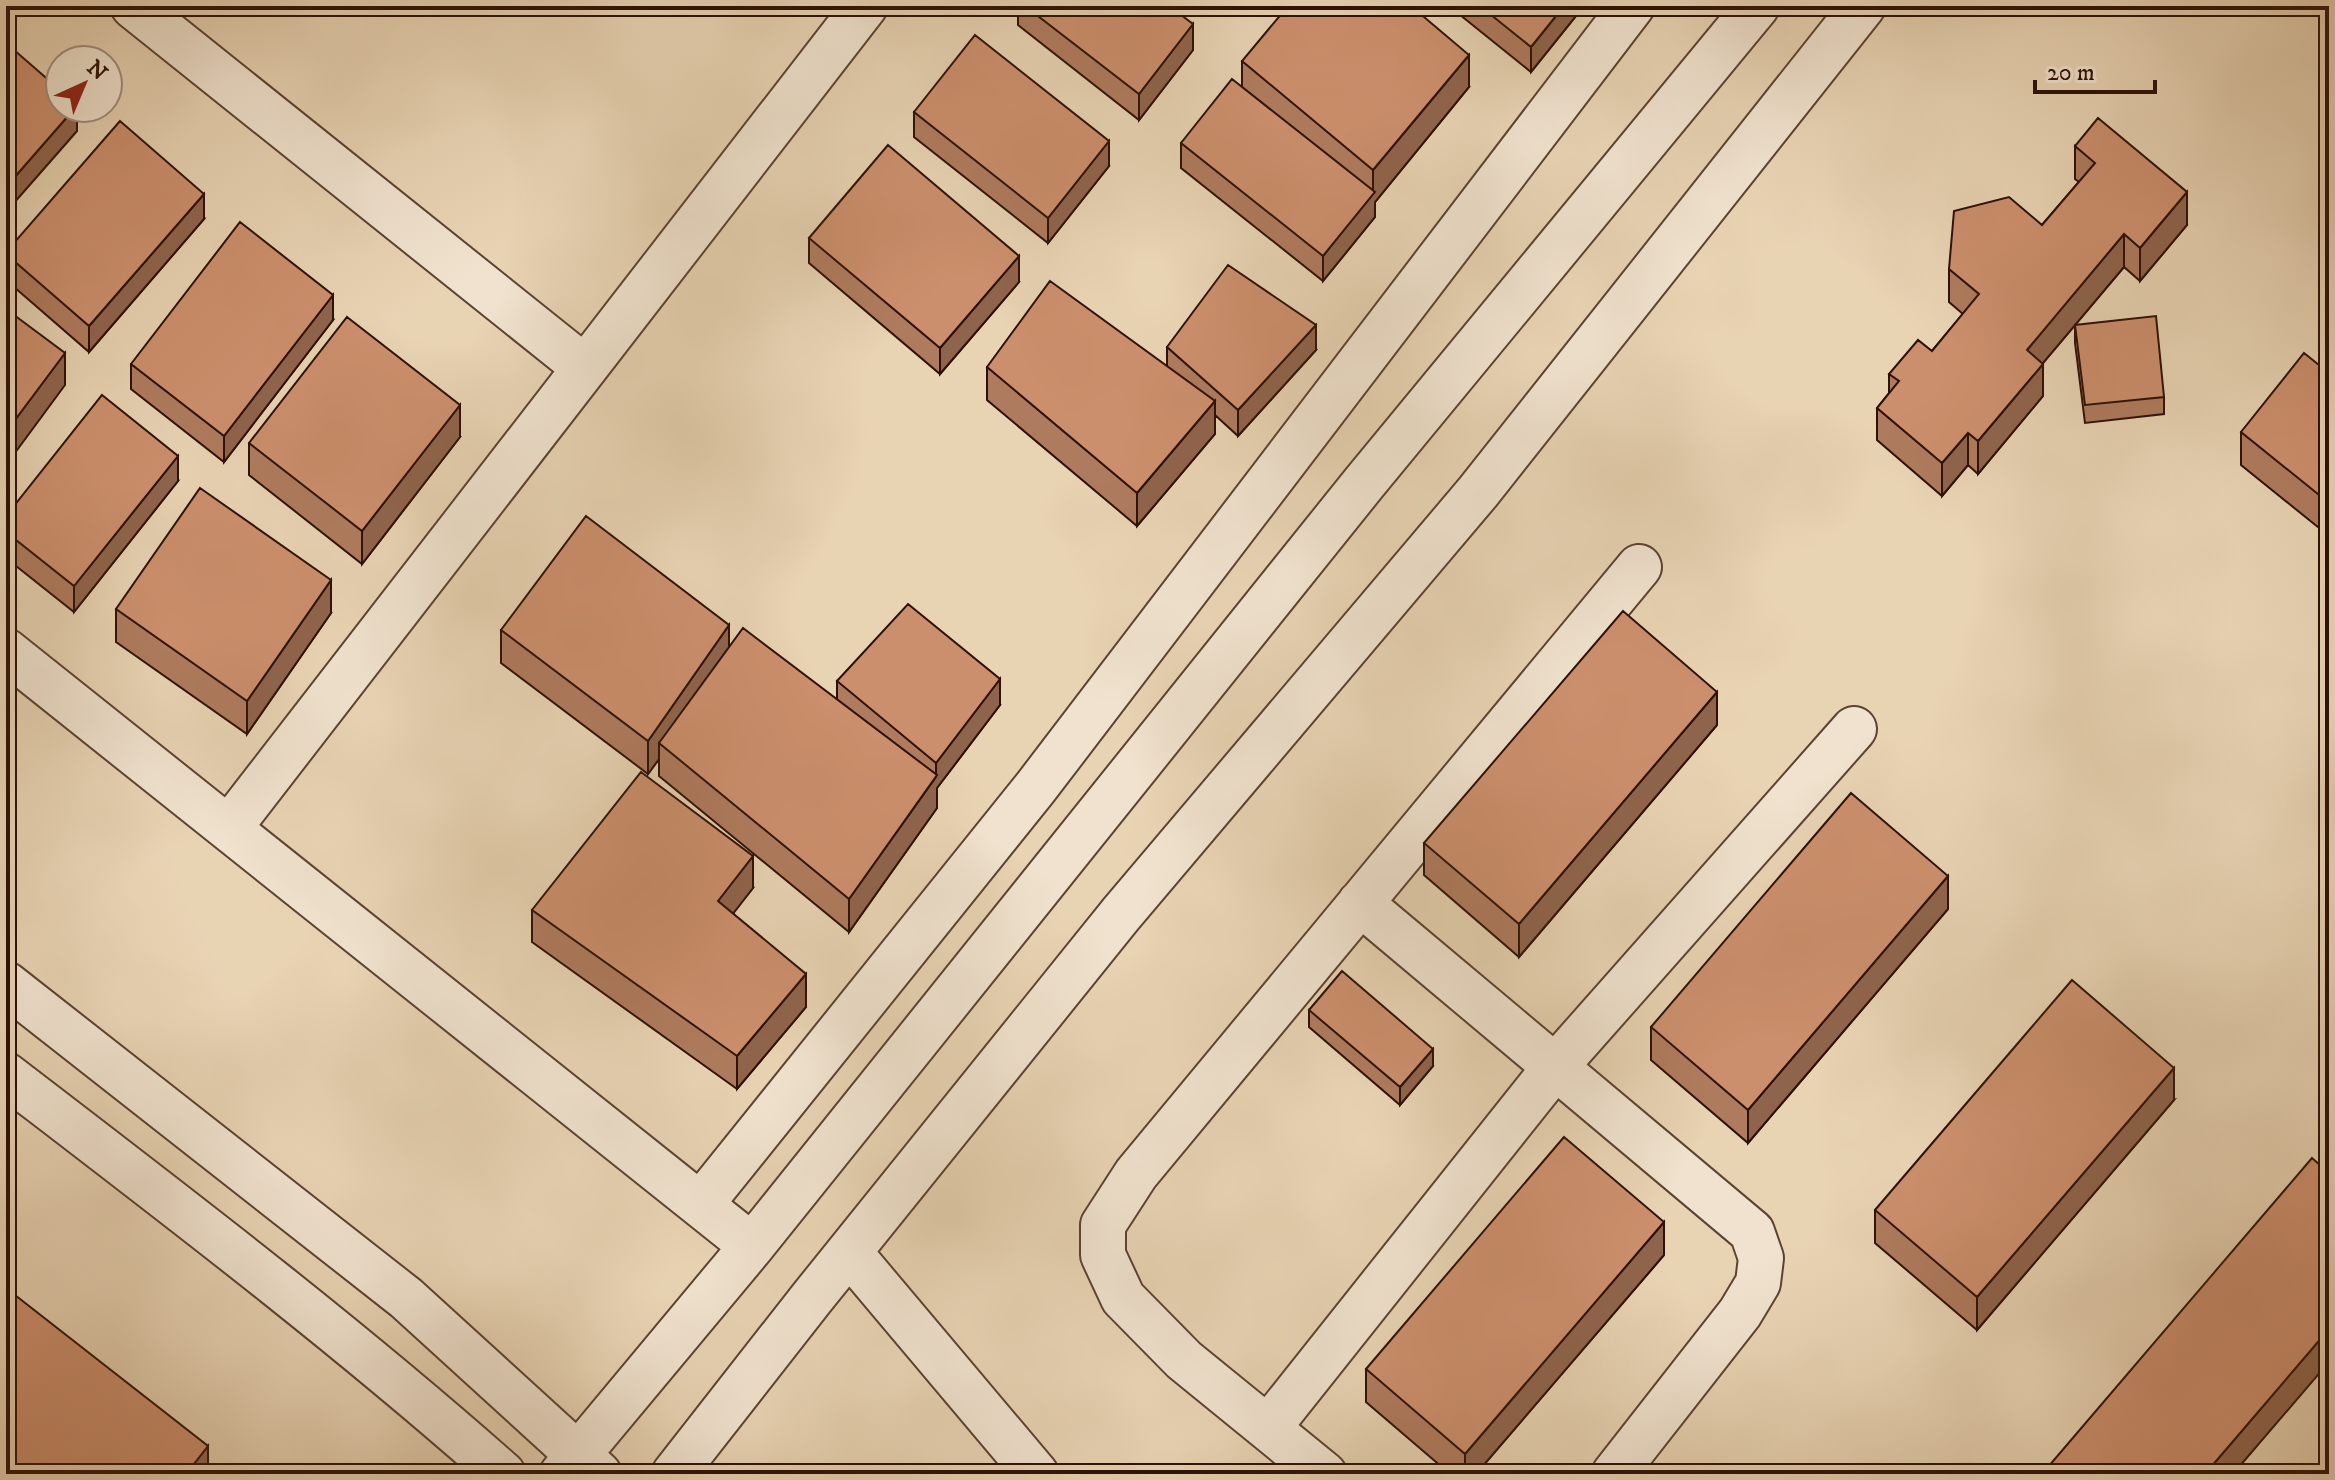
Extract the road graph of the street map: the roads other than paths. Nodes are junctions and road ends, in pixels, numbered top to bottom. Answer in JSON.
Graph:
{"nodes":[{"id":1,"x":133,"y":6,"type":"edge"},
{"id":2,"x":865,"y":6,"type":"edge"},
{"id":3,"x":1632,"y":6,"type":"edge"},
{"id":4,"x":1757,"y":6,"type":"edge"},
{"id":5,"x":1863,"y":6,"type":"edge"},
{"id":6,"x":584,"y":367,"type":"junction"},
{"id":7,"x":1639,"y":567,"type":"dead end"},
{"id":8,"x":6,"y":651,"type":"edge"},
{"id":9,"x":1854,"y":729,"type":"dead end"},
{"id":10,"x":229,"y":828,"type":"junction"},
{"id":11,"x":1360,"y":903,"type":"junction"},
{"id":12,"x":6,"y":984,"type":"edge"},
{"id":13,"x":1555,"y":1067,"type":"junction"},
{"id":14,"x":6,"y":1075,"type":"edge"},
{"id":15,"x":701,"y":1204,"type":"junction"},
{"id":16,"x":752,"y":1246,"type":"junction"},
{"id":17,"x":849,"y":1252,"type":"junction"},
{"id":18,"x":1268,"y":1428,"type":"junction"},
{"id":19,"x":580,"y":1468,"type":"edge"},
{"id":20,"x":503,"y":1474,"type":"edge"},
{"id":21,"x":674,"y":1474,"type":"edge"},
{"id":22,"x":1036,"y":1474,"type":"edge"},
{"id":23,"x":1324,"y":1474,"type":"edge"},
{"id":24,"x":1614,"y":1474,"type":"edge"}],
"edges":[{"from":1,"to":6,"type":"street"},
{"from":2,"to":6,"type":"street"},
{"from":3,"to":15,"type":"street"},
{"from":4,"to":16,"type":"street"},
{"from":5,"to":17,"type":"street"},
{"from":6,"to":10,"type":"street"},
{"from":7,"to":11,"type":"street"},
{"from":8,"to":10,"type":"street"},
{"from":9,"to":13,"type":"street"},
{"from":10,"to":15,"type":"street"},
{"from":11,"to":13,"type":"street"},
{"from":11,"to":18,"type":"street"},
{"from":12,"to":19,"type":"street"},
{"from":13,"to":18,"type":"street"},
{"from":13,"to":24,"type":"street"},
{"from":14,"to":20,"type":"street"},
{"from":15,"to":16,"type":"street"},
{"from":16,"to":19,"type":"street"},
{"from":17,"to":21,"type":"street"},
{"from":17,"to":22,"type":"street"},
{"from":18,"to":23,"type":"street"}]}
